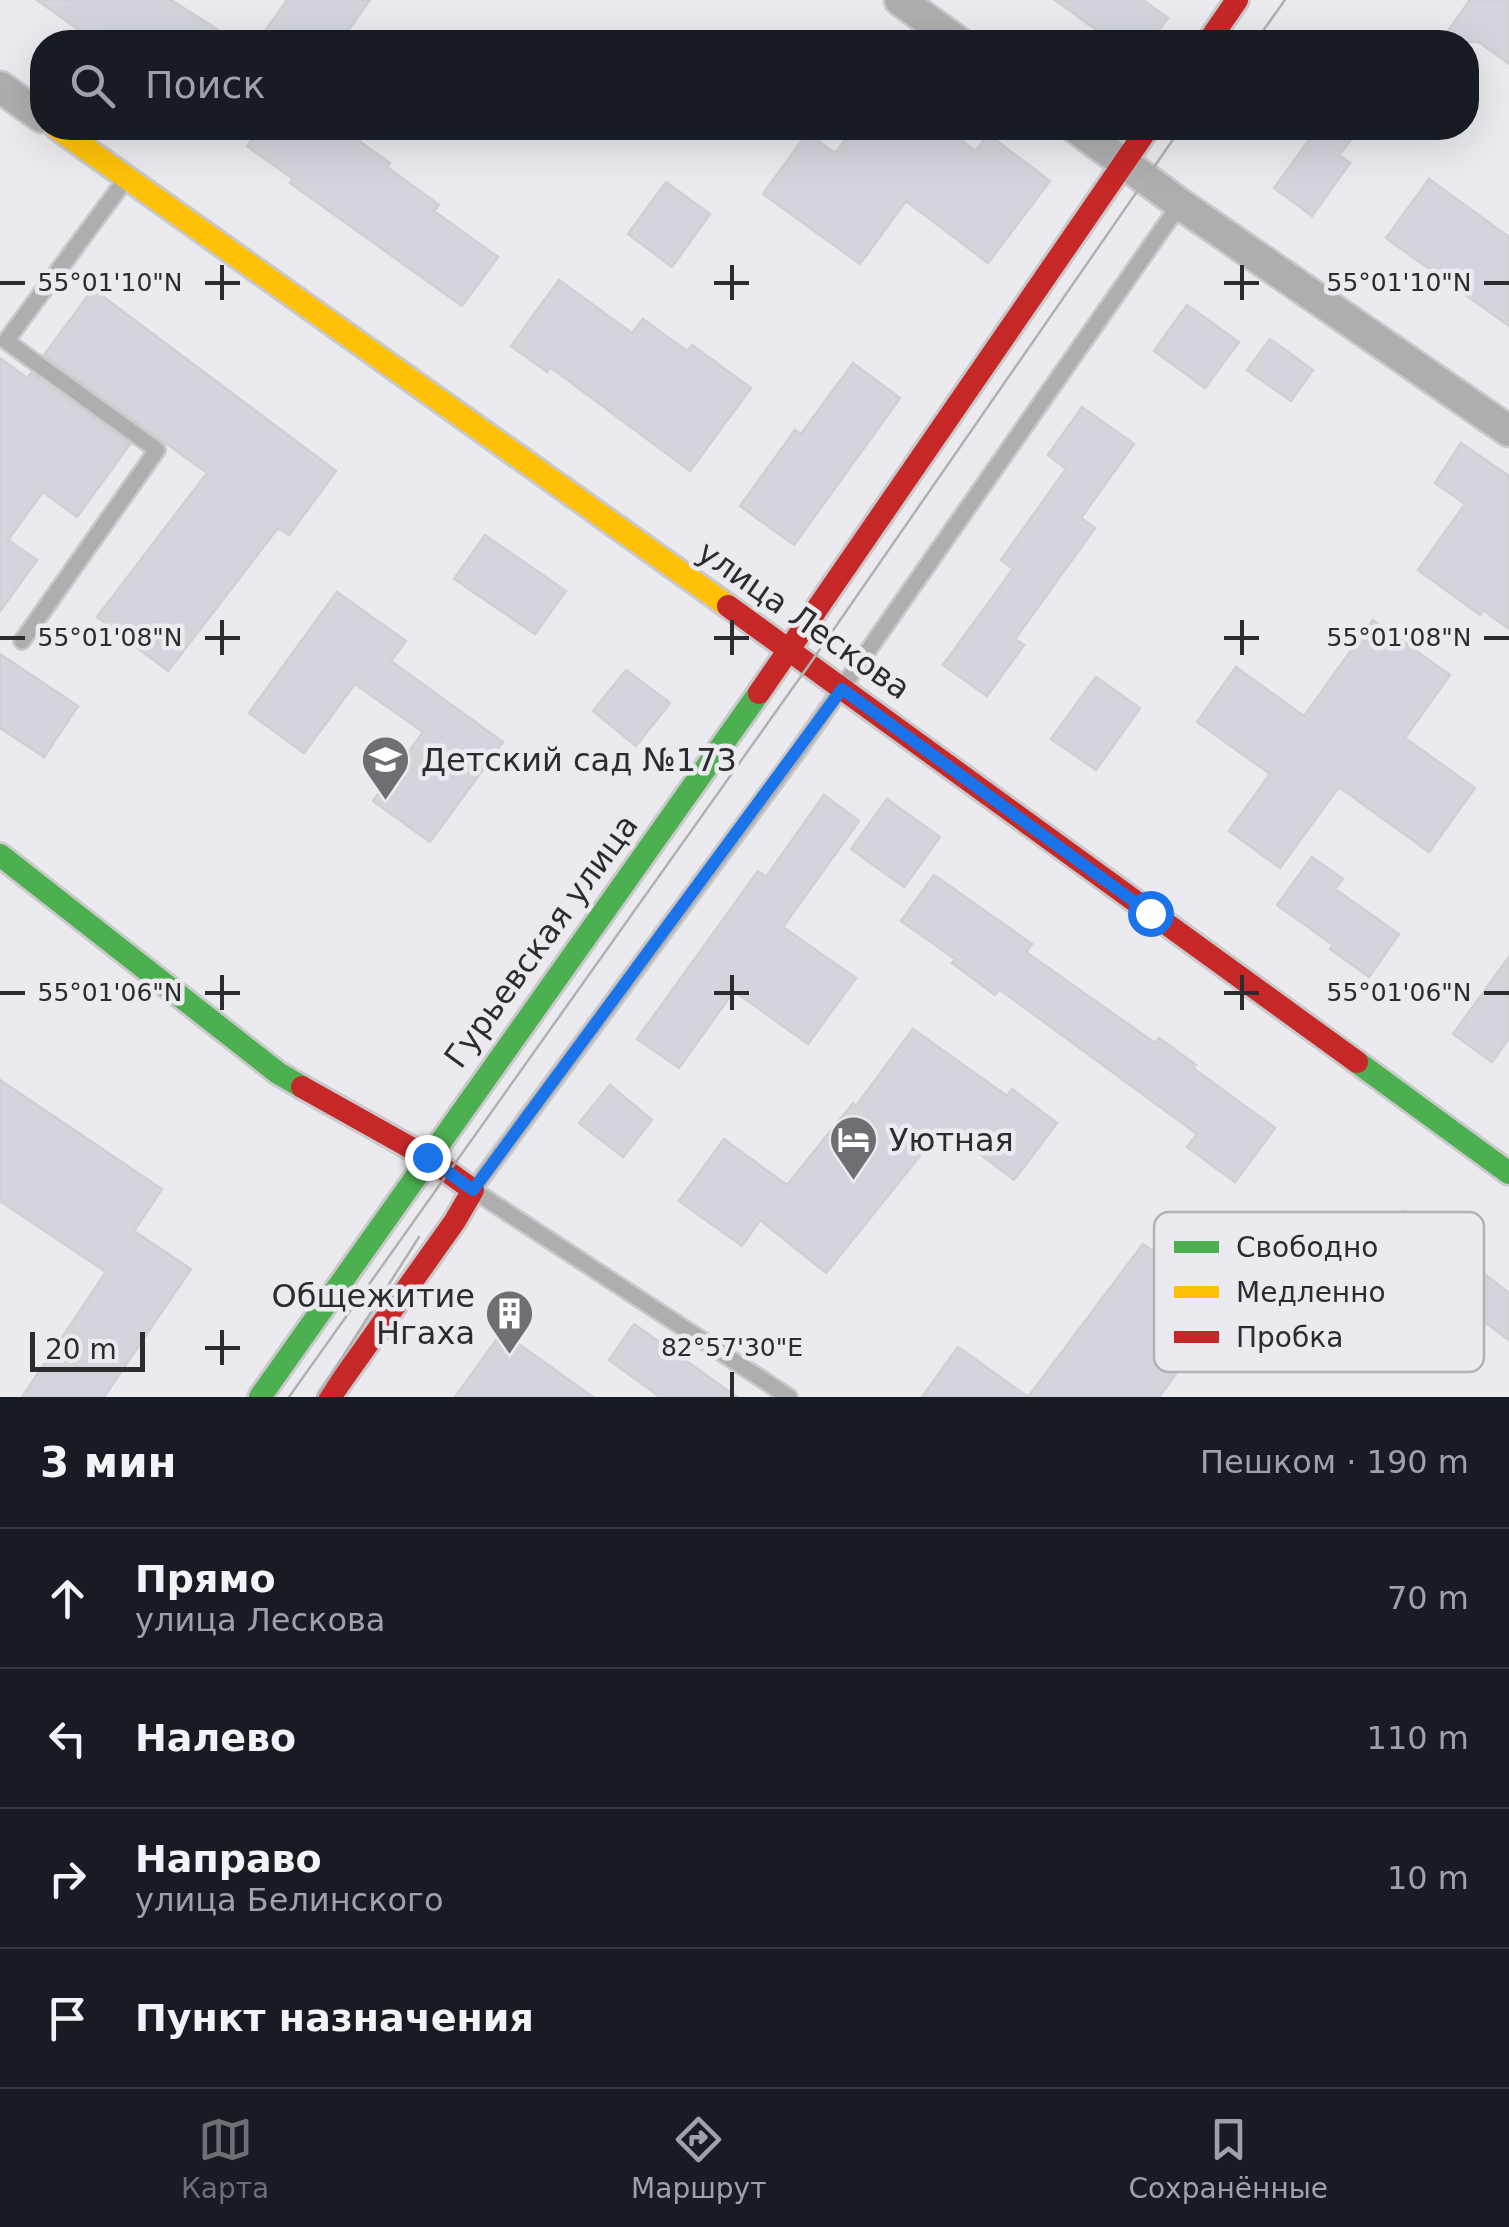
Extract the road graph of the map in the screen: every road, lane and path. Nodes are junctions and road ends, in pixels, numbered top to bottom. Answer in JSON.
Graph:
{"nodes":[{"id":1,"x":900,"y":0,"type":"edge"},
{"id":2,"x":1238,"y":0,"type":"edge"},
{"id":3,"x":941,"y":30,"type":"edge"},
{"id":4,"x":1217,"y":30,"type":"edge"},
{"id":5,"x":0,"y":87,"type":"edge"},
{"id":6,"x":30,"y":109,"type":"edge"},
{"id":7,"x":73,"y":140,"type":"edge"},
{"id":8,"x":1093,"y":140,"type":"edge"},
{"id":9,"x":1140,"y":140,"type":"edge"},
{"id":10,"x":1124,"y":162,"type":"junction"},
{"id":11,"x":127,"y":178,"type":"junction"},
{"id":12,"x":1180,"y":204,"type":"junction"},
{"id":13,"x":1509,"y":431,"type":"edge"},
{"id":14,"x":22,"y":641,"type":"dead end"},
{"id":15,"x":788,"y":652,"type":"junction"},
{"id":16,"x":842,"y":689,"type":"junction"},
{"id":17,"x":0,"y":855,"type":"edge"},
{"id":18,"x":427,"y":1157,"type":"junction"},
{"id":19,"x":1509,"y":1174,"type":"edge"},
{"id":20,"x":473,"y":1190,"type":"junction"},
{"id":21,"x":260,"y":1397,"type":"edge"},
{"id":22,"x":330,"y":1397,"type":"edge"},
{"id":23,"x":790,"y":1397,"type":"edge"}],
"edges":[{"from":1,"to":3,"type":"street"},
{"from":2,"to":4,"type":"street"},
{"from":5,"to":6,"type":"street"},
{"from":7,"to":11,"type":"street","name":"улица Лескова"},
{"from":8,"to":10,"type":"street"},
{"from":9,"to":10,"type":"street","name":"Гурьевская улица"},
{"from":10,"to":12,"type":"street"},
{"from":10,"to":15,"type":"street","name":"Гурьевская улица"},
{"from":11,"to":14,"type":"lane"},
{"from":11,"to":15,"type":"street","name":"улица Лескова"},
{"from":12,"to":13,"type":"street"},
{"from":12,"to":16,"type":"lane"},
{"from":15,"to":16,"type":"street","name":"улица Лескова"},
{"from":15,"to":18,"type":"street","name":"Гурьевская улица"},
{"from":16,"to":19,"type":"street","name":"улица Лескова"},
{"from":16,"to":20,"type":"lane"},
{"from":17,"to":18,"type":"street"},
{"from":18,"to":20,"type":"street"},
{"from":18,"to":21,"type":"street","name":"Гурьевская улица"},
{"from":20,"to":22,"type":"street"},
{"from":20,"to":23,"type":"lane"}]}
